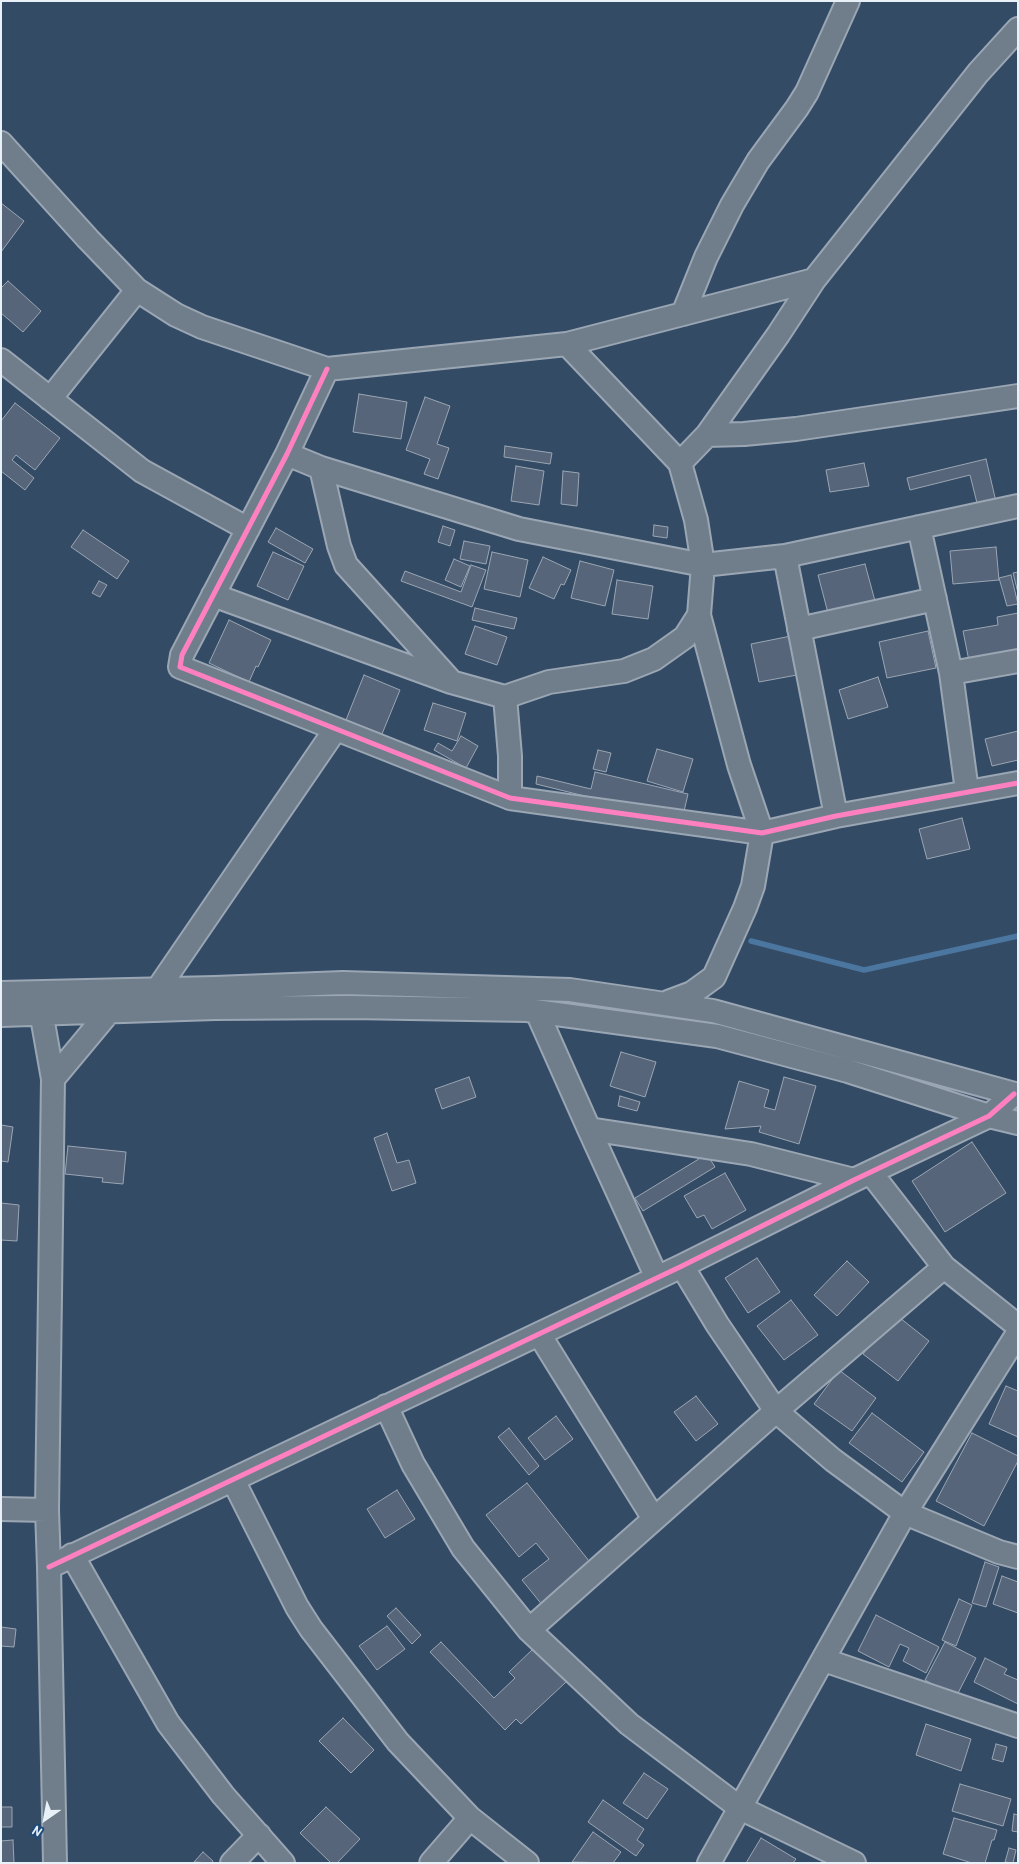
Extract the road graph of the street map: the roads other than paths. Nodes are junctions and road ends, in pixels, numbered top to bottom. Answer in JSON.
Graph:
{"nodes":[{"id":1,"x":848,"y":1,"type":"edge"},
{"id":2,"x":1018,"y":29,"type":"edge"},
{"id":3,"x":1,"y":143,"type":"edge"},
{"id":4,"x":814,"y":280,"type":"junction"},
{"id":5,"x":137,"y":290,"type":"junction"},
{"id":6,"x":683,"y":314,"type":"junction"},
{"id":7,"x":567,"y":344,"type":"junction"},
{"id":8,"x":1,"y":360,"type":"edge"},
{"id":9,"x":328,"y":369,"type":"junction"},
{"id":10,"x":1018,"y":396,"type":"edge"},
{"id":11,"x":50,"y":399,"type":"junction"},
{"id":12,"x":707,"y":435,"type":"junction"},
{"id":13,"x":287,"y":454,"type":"junction"},
{"id":14,"x":680,"y":463,"type":"junction"},
{"id":15,"x":321,"y":468,"type":"junction"},
{"id":16,"x":1018,"y":506,"type":"edge"},
{"id":17,"x":919,"y":527,"type":"junction"},
{"id":18,"x":248,"y":529,"type":"junction"},
{"id":19,"x":785,"y":556,"type":"junction"},
{"id":20,"x":703,"y":565,"type":"junction"},
{"id":21,"x":213,"y":595,"type":"junction"},
{"id":22,"x":935,"y":599,"type":"junction"},
{"id":23,"x":699,"y":615,"type":"junction"},
{"id":24,"x":799,"y":629,"type":"junction"},
{"id":25,"x":1018,"y":661,"type":"edge"},
{"id":26,"x":950,"y":673,"type":"junction"},
{"id":27,"x":451,"y":682,"type":"junction"},
{"id":28,"x":505,"y":698,"type":"junction"},
{"id":29,"x":335,"y":730,"type":"junction"},
{"id":30,"x":1018,"y":782,"type":"edge"},
{"id":31,"x":967,"y":791,"type":"junction"},
{"id":32,"x":510,"y":798,"type":"junction"},
{"id":33,"x":836,"y":816,"type":"junction"},
{"id":34,"x":762,"y":833,"type":"junction"},
{"id":35,"x":350,"y":983,"type":"junction"},
{"id":36,"x":492,"y":987,"type":"junction"},
{"id":37,"x":157,"y":990,"type":"junction"},
{"id":38,"x":37,"y":992,"type":"junction"},
{"id":39,"x":1,"y":993,"type":"edge"},
{"id":40,"x":215,"y":998,"type":"junction"},
{"id":41,"x":620,"y":998,"type":"junction"},
{"id":42,"x":666,"y":1003,"type":"junction"},
{"id":43,"x":351,"y":1007,"type":"junction"},
{"id":44,"x":495,"y":1010,"type":"junction"},
{"id":45,"x":537,"y":1012,"type":"junction"},
{"id":46,"x":108,"y":1013,"type":"junction"},
{"id":47,"x":41,"y":1015,"type":"junction"},
{"id":48,"x":1,"y":1016,"type":"edge"},
{"id":49,"x":617,"y":1022,"type":"junction"},
{"id":50,"x":53,"y":1079,"type":"junction"},
{"id":51,"x":1016,"y":1095,"type":"edge"},
{"id":52,"x":989,"y":1116,"type":"junction"},
{"id":53,"x":1018,"y":1123,"type":"edge"},
{"id":54,"x":589,"y":1129,"type":"junction"},
{"id":55,"x":862,"y":1177,"type":"junction"},
{"id":56,"x":682,"y":1266,"type":"junction"},
{"id":57,"x":944,"y":1267,"type":"junction"},
{"id":58,"x":658,"y":1278,"type":"junction"},
{"id":59,"x":1018,"y":1326,"type":"edge"},
{"id":60,"x":1018,"y":1333,"type":"edge"},
{"id":61,"x":539,"y":1334,"type":"junction"},
{"id":62,"x":386,"y":1406,"type":"junction"},
{"id":63,"x":776,"y":1411,"type":"junction"},
{"id":64,"x":233,"y":1480,"type":"junction"},
{"id":65,"x":1,"y":1509,"type":"edge"},
{"id":66,"x":47,"y":1510,"type":"junction"},
{"id":67,"x":905,"y":1513,"type":"junction"},
{"id":68,"x":654,"y":1519,"type":"junction"},
{"id":69,"x":72,"y":1555,"type":"junction"},
{"id":70,"x":1018,"y":1557,"type":"edge"},
{"id":71,"x":50,"y":1567,"type":"junction"},
{"id":72,"x":529,"y":1630,"type":"junction"},
{"id":73,"x":824,"y":1660,"type":"junction"},
{"id":74,"x":1018,"y":1726,"type":"edge"},
{"id":75,"x":740,"y":1808,"type":"junction"},
{"id":76,"x":470,"y":1818,"type":"junction"},
{"id":77,"x":259,"y":1835,"type":"junction"},
{"id":78,"x":55,"y":1863,"type":"edge"},
{"id":79,"x":232,"y":1863,"type":"edge"},
{"id":80,"x":283,"y":1863,"type":"edge"},
{"id":81,"x":431,"y":1863,"type":"edge"},
{"id":82,"x":527,"y":1863,"type":"edge"},
{"id":83,"x":709,"y":1863,"type":"edge"},
{"id":84,"x":854,"y":1863,"type":"edge"}],
"edges":[{"from":1,"to":6,"type":"street"},
{"from":2,"to":4,"type":"street"},
{"from":3,"to":5,"type":"street"},
{"from":4,"to":6,"type":"street"},
{"from":4,"to":12,"type":"street"},
{"from":5,"to":9,"type":"street"},
{"from":5,"to":11,"type":"street"},
{"from":6,"to":7,"type":"street"},
{"from":7,"to":9,"type":"street"},
{"from":7,"to":14,"type":"street"},
{"from":8,"to":11,"type":"street"},
{"from":9,"to":13,"type":"street"},
{"from":10,"to":12,"type":"street"},
{"from":11,"to":18,"type":"street"},
{"from":12,"to":14,"type":"street"},
{"from":13,"to":15,"type":"street"},
{"from":13,"to":18,"type":"street"},
{"from":14,"to":20,"type":"street"},
{"from":15,"to":20,"type":"street"},
{"from":15,"to":27,"type":"street"},
{"from":16,"to":17,"type":"street"},
{"from":17,"to":19,"type":"street"},
{"from":17,"to":22,"type":"street"},
{"from":18,"to":21,"type":"street"},
{"from":19,"to":20,"type":"street"},
{"from":19,"to":24,"type":"street"},
{"from":20,"to":23,"type":"street"},
{"from":21,"to":27,"type":"street"},
{"from":21,"to":29,"type":"street"},
{"from":22,"to":24,"type":"street"},
{"from":22,"to":26,"type":"street"},
{"from":23,"to":28,"type":"street"},
{"from":23,"to":34,"type":"street"},
{"from":24,"to":33,"type":"street"},
{"from":25,"to":26,"type":"street"},
{"from":26,"to":31,"type":"street"},
{"from":27,"to":28,"type":"street"},
{"from":28,"to":32,"type":"street"},
{"from":29,"to":32,"type":"street"},
{"from":29,"to":37,"type":"street"},
{"from":30,"to":31,"type":"street"},
{"from":31,"to":33,"type":"street"},
{"from":32,"to":34,"type":"street"},
{"from":33,"to":34,"type":"street"},
{"from":34,"to":42,"type":"street"},
{"from":35,"to":36,"type":"street"},
{"from":35,"to":40,"type":"street"},
{"from":35,"to":43,"type":"street"},
{"from":36,"to":41,"type":"street"},
{"from":36,"to":44,"type":"street"},
{"from":37,"to":38,"type":"street"},
{"from":37,"to":40,"type":"street"},
{"from":38,"to":39,"type":"street"},
{"from":38,"to":47,"type":"street"},
{"from":40,"to":43,"type":"street"},
{"from":40,"to":46,"type":"street"},
{"from":41,"to":42,"type":"street"},
{"from":41,"to":49,"type":"street"},
{"from":42,"to":51,"type":"street"},
{"from":43,"to":44,"type":"street"},
{"from":44,"to":45,"type":"street"},
{"from":45,"to":49,"type":"street"},
{"from":45,"to":54,"type":"street"},
{"from":46,"to":47,"type":"street"},
{"from":46,"to":50,"type":"street"},
{"from":47,"to":48,"type":"street"},
{"from":47,"to":50,"type":"street"},
{"from":49,"to":52,"type":"street"},
{"from":50,"to":66,"type":"street"},
{"from":51,"to":52,"type":"street"},
{"from":52,"to":53,"type":"street"},
{"from":52,"to":55,"type":"street"},
{"from":54,"to":55,"type":"street"},
{"from":54,"to":58,"type":"street"},
{"from":55,"to":56,"type":"street"},
{"from":55,"to":57,"type":"street"},
{"from":56,"to":58,"type":"street"},
{"from":56,"to":63,"type":"street"},
{"from":57,"to":59,"type":"street"},
{"from":57,"to":63,"type":"street"},
{"from":58,"to":61,"type":"street"},
{"from":60,"to":67,"type":"street"},
{"from":61,"to":62,"type":"street"},
{"from":61,"to":68,"type":"street"},
{"from":62,"to":64,"type":"street"},
{"from":62,"to":72,"type":"street"},
{"from":63,"to":67,"type":"street"},
{"from":63,"to":68,"type":"street"},
{"from":64,"to":69,"type":"street"},
{"from":64,"to":76,"type":"street"},
{"from":65,"to":66,"type":"street"},
{"from":66,"to":71,"type":"street"},
{"from":67,"to":70,"type":"street"},
{"from":67,"to":73,"type":"street"},
{"from":68,"to":72,"type":"street"},
{"from":69,"to":71,"type":"street"},
{"from":69,"to":77,"type":"street"},
{"from":71,"to":78,"type":"street"},
{"from":72,"to":75,"type":"street"},
{"from":73,"to":74,"type":"street"},
{"from":73,"to":75,"type":"street"},
{"from":75,"to":83,"type":"street"},
{"from":75,"to":84,"type":"street"},
{"from":76,"to":81,"type":"street"},
{"from":76,"to":82,"type":"street"},
{"from":77,"to":79,"type":"street"},
{"from":77,"to":80,"type":"street"}]}
